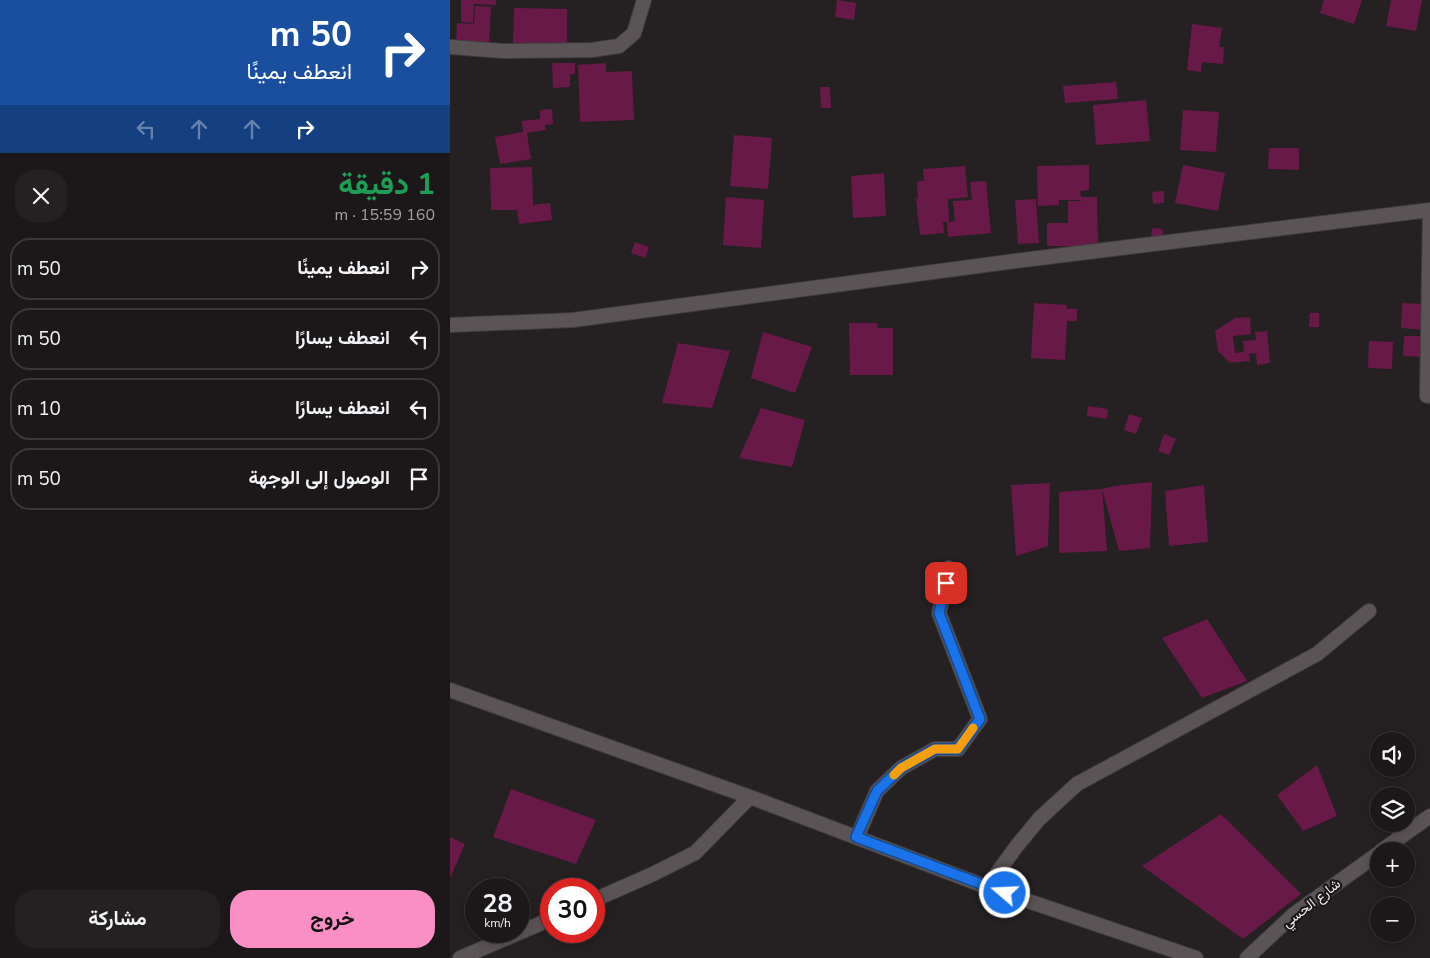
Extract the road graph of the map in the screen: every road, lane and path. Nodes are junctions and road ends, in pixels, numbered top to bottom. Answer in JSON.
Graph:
{"nodes":[{"id":1,"x":644,"y":0,"type":"edge"},
{"id":2,"x":450,"y":47,"type":"edge"},
{"id":3,"x":1430,"y":210,"type":"edge"},
{"id":4,"x":450,"y":325,"type":"edge"},
{"id":5,"x":1427,"y":396,"type":"dead end"},
{"id":6,"x":949,"y":568,"type":"dead end"},
{"id":7,"x":1369,"y":612,"type":"dead end"},
{"id":8,"x":450,"y":690,"type":"edge"},
{"id":9,"x":750,"y":797,"type":"junction"},
{"id":10,"x":1430,"y":816,"type":"edge"},
{"id":11,"x":856,"y":837,"type":"junction"},
{"id":12,"x":1394,"y":842,"type":"edge"},
{"id":13,"x":1370,"y":859,"type":"edge"},
{"id":14,"x":987,"y":887,"type":"junction"},
{"id":15,"x":605,"y":895,"type":"edge"},
{"id":16,"x":540,"y":923,"type":"edge"},
{"id":17,"x":460,"y":958,"type":"edge"},
{"id":18,"x":1196,"y":958,"type":"edge"},
{"id":19,"x":1247,"y":958,"type":"edge"}],
"edges":[{"from":1,"to":2,"type":"street"},
{"from":3,"to":4,"type":"street"},
{"from":3,"to":5,"type":"street"},
{"from":6,"to":11,"type":"street"},
{"from":7,"to":14,"type":"street"},
{"from":8,"to":9,"type":"street"},
{"from":9,"to":11,"type":"street"},
{"from":9,"to":15,"type":"street"},
{"from":10,"to":12,"type":"street","name":"شارع الحسي"},
{"from":11,"to":14,"type":"street"},
{"from":13,"to":19,"type":"street","name":"شارع الحسي"},
{"from":14,"to":18,"type":"street"},
{"from":16,"to":17,"type":"street"}]}
